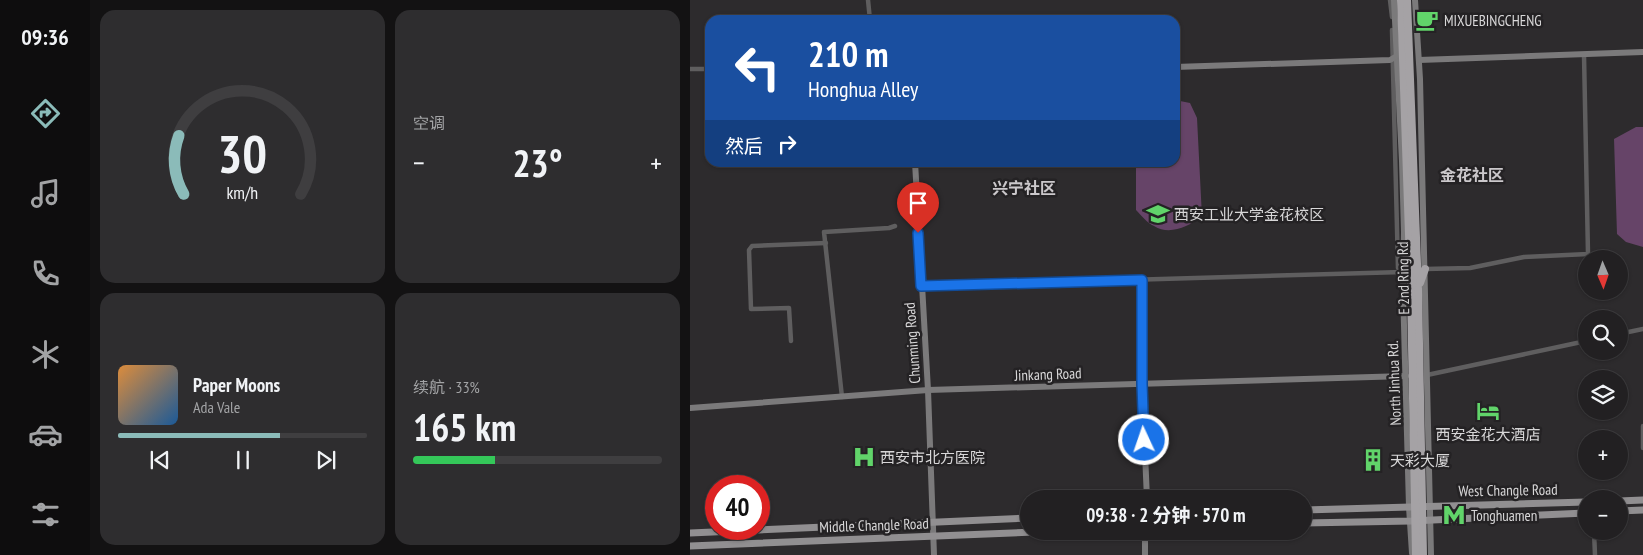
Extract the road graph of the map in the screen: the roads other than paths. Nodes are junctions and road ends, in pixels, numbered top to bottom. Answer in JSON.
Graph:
{"nodes":[{"id":1,"x":868,"y":0,"type":"edge"},
{"id":2,"x":1390,"y":0,"type":"edge"},
{"id":3,"x":1394,"y":0,"type":"edge"},
{"id":4,"x":1401,"y":0,"type":"edge"},
{"id":5,"x":1407,"y":0,"type":"edge"},
{"id":6,"x":1415,"y":0,"type":"edge"},
{"id":7,"x":870,"y":15,"type":"edge"},
{"id":8,"x":1643,"y":52,"type":"edge"},
{"id":9,"x":1584,"y":55,"type":"junction"},
{"id":10,"x":1395,"y":57,"type":"junction"},
{"id":11,"x":1419,"y":60,"type":"junction"},
{"id":12,"x":1180,"y":67,"type":"edge"},
{"id":13,"x":690,"y":69,"type":"edge"},
{"id":14,"x":705,"y":69,"type":"edge"},
{"id":15,"x":915,"y":167,"type":"edge"},
{"id":16,"x":895,"y":226,"type":"dead end"},
{"id":17,"x":826,"y":243,"type":"junction"},
{"id":18,"x":1409,"y":249,"type":"junction"},
{"id":19,"x":1425,"y":268,"type":"junction"},
{"id":20,"x":1403,"y":272,"type":"junction"},
{"id":21,"x":1142,"y":280,"type":"junction"},
{"id":22,"x":921,"y":286,"type":"junction"},
{"id":23,"x":1414,"y":291,"type":"junction"},
{"id":24,"x":1643,"y":329,"type":"edge"},
{"id":25,"x":1628,"y":332,"type":"edge"},
{"id":26,"x":791,"y":341,"type":"dead end"},
{"id":27,"x":1578,"y":343,"type":"edge"},
{"id":28,"x":1427,"y":375,"type":"junction"},
{"id":29,"x":1406,"y":376,"type":"junction"},
{"id":30,"x":1142,"y":384,"type":"junction"},
{"id":31,"x":928,"y":390,"type":"junction"},
{"id":32,"x":842,"y":396,"type":"junction"},
{"id":33,"x":690,"y":408,"type":"edge"},
{"id":34,"x":1643,"y":426,"type":"edge"},
{"id":35,"x":1643,"y":448,"type":"edge"},
{"id":36,"x":1147,"y":490,"type":"edge"},
{"id":37,"x":1643,"y":500,"type":"edge"},
{"id":38,"x":1628,"y":501,"type":"edge"},
{"id":39,"x":1578,"y":502,"type":"edge"},
{"id":40,"x":1409,"y":506,"type":"junction"},
{"id":41,"x":1430,"y":506,"type":"junction"},
{"id":42,"x":1312,"y":510,"type":"edge"},
{"id":43,"x":1643,"y":510,"type":"edge"},
{"id":44,"x":1628,"y":511,"type":"edge"},
{"id":45,"x":1578,"y":512,"type":"edge"},
{"id":46,"x":1020,"y":518,"type":"edge"},
{"id":47,"x":1411,"y":520,"type":"junction"},
{"id":48,"x":1430,"y":520,"type":"junction"},
{"id":49,"x":933,"y":522,"type":"junction"},
{"id":50,"x":1312,"y":523,"type":"edge"},
{"id":51,"x":690,"y":533,"type":"edge"},
{"id":52,"x":1020,"y":533,"type":"edge"},
{"id":53,"x":934,"y":536,"type":"junction"},
{"id":54,"x":1145,"y":540,"type":"edge"},
{"id":55,"x":1594,"y":540,"type":"edge"},
{"id":56,"x":690,"y":546,"type":"edge"},
{"id":57,"x":934,"y":555,"type":"edge"},
{"id":58,"x":1145,"y":555,"type":"edge"},
{"id":59,"x":1412,"y":555,"type":"edge"},
{"id":60,"x":1416,"y":555,"type":"edge"},
{"id":61,"x":1423,"y":555,"type":"edge"},
{"id":62,"x":1431,"y":555,"type":"edge"},
{"id":63,"x":1595,"y":555,"type":"edge"}],
"edges":[{"from":1,"to":7,"type":"street"},
{"from":2,"to":10,"type":"street"},
{"from":3,"to":10,"type":"street","name":"North Jinhua Rd."},
{"from":4,"to":18,"type":"highway","name":"E 2nd Ring Rd"},
{"from":5,"to":23,"type":"highway","name":"E 2nd Ring Rd"},
{"from":6,"to":11,"type":"street"},
{"from":8,"to":9,"type":"street"},
{"from":9,"to":11,"type":"street"},
{"from":9,"to":19,"type":"street"},
{"from":10,"to":12,"type":"street"},
{"from":10,"to":20,"type":"street","name":"North Jinhua Rd."},
{"from":11,"to":19,"type":"street"},
{"from":13,"to":14,"type":"street"},
{"from":15,"to":22,"type":"street","name":"Chunming Road"},
{"from":16,"to":17,"type":"street"},
{"from":17,"to":26,"type":"street"},
{"from":17,"to":32,"type":"street"},
{"from":18,"to":20,"type":"highway"},
{"from":18,"to":23,"type":"highway","name":"E 2nd Ring Rd"},
{"from":19,"to":23,"type":"highway"},
{"from":19,"to":28,"type":"street"},
{"from":20,"to":21,"type":"street"},
{"from":20,"to":29,"type":"street","name":"North Jinhua Rd."},
{"from":21,"to":22,"type":"street"},
{"from":21,"to":30,"type":"street"},
{"from":22,"to":31,"type":"street","name":"Chunming Road"},
{"from":23,"to":60,"type":"highway","name":"E 2nd Ring Rd","bridge":true},
{"from":23,"to":61,"type":"highway","name":"E 2nd Ring Rd","bridge":true},
{"from":24,"to":25,"type":"street"},
{"from":27,"to":28,"type":"street"},
{"from":28,"to":41,"type":"street"},
{"from":29,"to":30,"type":"street","name":"Jinkang Road"},
{"from":29,"to":40,"type":"street","name":"North Jinhua Rd."},
{"from":30,"to":31,"type":"street","name":"Jinkang Road"},
{"from":30,"to":36,"type":"street"},
{"from":31,"to":32,"type":"street","name":"Jinkang Road"},
{"from":31,"to":49,"type":"street","name":"Chunming Road"},
{"from":32,"to":33,"type":"street","name":"Jinkang Road"},
{"from":34,"to":35,"type":"street"},
{"from":37,"to":38,"type":"main road"},
{"from":39,"to":41,"type":"main road","name":"West Changle Road"},
{"from":40,"to":41,"type":"main road"},
{"from":40,"to":42,"type":"main road"},
{"from":40,"to":47,"type":"street","name":"North Jinhua Rd."},
{"from":41,"to":48,"type":"street"},
{"from":43,"to":44,"type":"main road"},
{"from":45,"to":48,"type":"main road","name":"West Changle Road"},
{"from":46,"to":49,"type":"main road","name":"Middle Changle Road"},
{"from":47,"to":48,"type":"main road"},
{"from":47,"to":50,"type":"main road"},
{"from":47,"to":59,"type":"street","name":"North Jinhua Rd."},
{"from":48,"to":62,"type":"street"},
{"from":49,"to":51,"type":"main road","name":"Middle Changle Road"},
{"from":49,"to":53,"type":"street","name":"Chunming Road"},
{"from":52,"to":53,"type":"main road","name":"Middle Changle Road"},
{"from":53,"to":56,"type":"main road","name":"Middle Changle Road"},
{"from":53,"to":57,"type":"street","name":"Chunming Road"},
{"from":54,"to":58,"type":"street"},
{"from":55,"to":63,"type":"street"}]}
